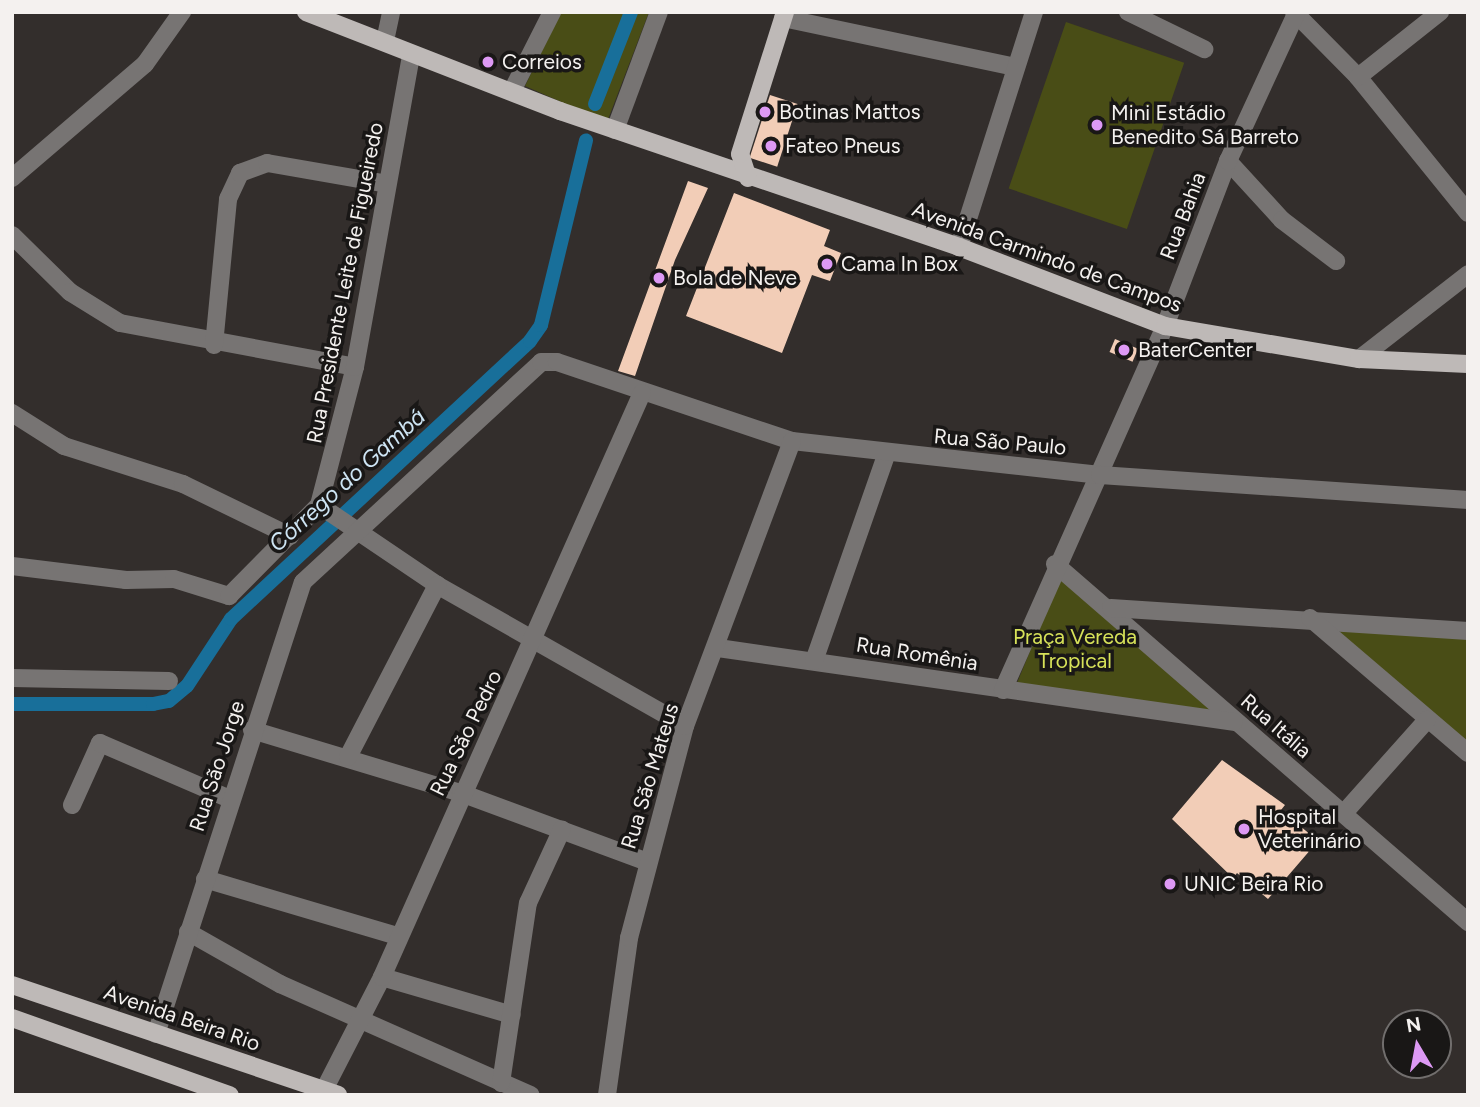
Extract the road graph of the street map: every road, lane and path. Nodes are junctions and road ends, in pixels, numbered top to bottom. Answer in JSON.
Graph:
{"nodes":[{"id":1,"x":182,"y":12,"type":"edge"},
{"id":2,"x":306,"y":12,"type":"edge"},
{"id":3,"x":391,"y":12,"type":"edge"},
{"id":4,"x":552,"y":12,"type":"edge"},
{"id":5,"x":659,"y":12,"type":"edge"},
{"id":6,"x":1034,"y":12,"type":"edge"},
{"id":7,"x":1128,"y":12,"type":"edge"},
{"id":8,"x":1440,"y":12,"type":"edge"},
{"id":9,"x":1295,"y":13,"type":"edge"},
{"id":10,"x":784,"y":15,"type":"edge"},
{"id":11,"x":385,"y":41,"type":"junction"},
{"id":12,"x":1204,"y":49,"type":"dead end"},
{"id":13,"x":411,"y":54,"type":"junction"},
{"id":14,"x":1016,"y":67,"type":"junction"},
{"id":15,"x":1358,"y":77,"type":"junction"},
{"id":16,"x":512,"y":91,"type":"junction"},
{"id":17,"x":615,"y":130,"type":"junction"},
{"id":18,"x":740,"y":154,"type":"junction"},
{"id":19,"x":1228,"y":160,"type":"junction"},
{"id":20,"x":714,"y":165,"type":"junction"},
{"id":21,"x":744,"y":172,"type":"junction"},
{"id":22,"x":12,"y":178,"type":"edge"},
{"id":23,"x":387,"y":184,"type":"junction"},
{"id":24,"x":760,"y":187,"type":"junction"},
{"id":25,"x":782,"y":190,"type":"junction"},
{"id":26,"x":1468,"y":213,"type":"edge"},
{"id":27,"x":12,"y":235,"type":"edge"},
{"id":28,"x":959,"y":247,"type":"junction"},
{"id":29,"x":1336,"y":261,"type":"dead end"},
{"id":30,"x":1468,"y":274,"type":"edge"},
{"id":31,"x":1166,"y":326,"type":"junction"},
{"id":32,"x":214,"y":345,"type":"junction"},
{"id":33,"x":1359,"y":359,"type":"junction"},
{"id":34,"x":541,"y":362,"type":"joint"},
{"id":35,"x":1468,"y":364,"type":"edge"},
{"id":36,"x":355,"y":367,"type":"junction"},
{"id":37,"x":642,"y":393,"type":"junction"},
{"id":38,"x":12,"y":413,"type":"edge"},
{"id":39,"x":792,"y":441,"type":"junction"},
{"id":40,"x":886,"y":455,"type":"junction"},
{"id":41,"x":1100,"y":475,"type":"junction"},
{"id":42,"x":1468,"y":500,"type":"edge"},
{"id":43,"x":321,"y":507,"type":"junction"},
{"id":44,"x":351,"y":530,"type":"junction"},
{"id":45,"x":290,"y":537,"type":"junction"},
{"id":46,"x":1055,"y":564,"type":"junction"},
{"id":47,"x":12,"y":566,"type":"edge"},
{"id":48,"x":437,"y":584,"type":"junction"},
{"id":49,"x":1111,"y":607,"type":"junction"},
{"id":50,"x":1310,"y":618,"type":"junction"},
{"id":51,"x":1468,"y":631,"type":"edge"},
{"id":52,"x":534,"y":642,"type":"junction"},
{"id":53,"x":718,"y":648,"type":"junction"},
{"id":54,"x":814,"y":661,"type":"junction"},
{"id":55,"x":12,"y":678,"type":"edge"},
{"id":56,"x":169,"y":681,"type":"dead end"},
{"id":57,"x":1003,"y":691,"type":"junction"},
{"id":58,"x":1427,"y":720,"type":"junction"},
{"id":59,"x":1234,"y":722,"type":"junction"},
{"id":60,"x":685,"y":726,"type":"junction"},
{"id":61,"x":252,"y":730,"type":"junction"},
{"id":62,"x":1468,"y":753,"type":"edge"},
{"id":63,"x":348,"y":757,"type":"junction"},
{"id":64,"x":461,"y":793,"type":"junction"},
{"id":65,"x":230,"y":799,"type":"junction"},
{"id":66,"x":72,"y":805,"type":"dead end"},
{"id":67,"x":1344,"y":813,"type":"junction"},
{"id":68,"x":562,"y":829,"type":"junction"},
{"id":69,"x":648,"y":862,"type":"junction"},
{"id":70,"x":205,"y":880,"type":"junction"},
{"id":71,"x":1468,"y":922,"type":"edge"},
{"id":72,"x":188,"y":932,"type":"junction"},
{"id":73,"x":397,"y":936,"type":"junction"},
{"id":74,"x":382,"y":977,"type":"junction"},
{"id":75,"x":12,"y":985,"type":"edge"},
{"id":76,"x":512,"y":1014,"type":"junction"},
{"id":77,"x":12,"y":1018,"type":"edge"},
{"id":78,"x":362,"y":1020,"type":"junction"},
{"id":79,"x":156,"y":1034,"type":"junction"},
{"id":80,"x":501,"y":1083,"type":"junction"},
{"id":81,"x":318,"y":1091,"type":"edge"},
{"id":82,"x":230,"y":1095,"type":"edge"},
{"id":83,"x":530,"y":1095,"type":"edge"},
{"id":84,"x":607,"y":1095,"type":"edge"}],
"edges":[{"from":1,"to":22,"type":"street"},
{"from":2,"to":11,"type":"main road","name":"Avenida Carmindo de Campos"},
{"from":3,"to":11,"type":"street"},
{"from":4,"to":16,"type":"street"},
{"from":5,"to":17,"type":"street"},
{"from":6,"to":14,"type":"street"},
{"from":7,"to":12,"type":"street"},
{"from":8,"to":15,"type":"street"},
{"from":9,"to":15,"type":"street"},
{"from":9,"to":19,"type":"street","name":"Rua Bahia"},
{"from":10,"to":14,"type":"street"},
{"from":10,"to":18,"type":"main road"},
{"from":11,"to":13,"type":"main road","name":"Avenida Carmindo de Campos"},
{"from":13,"to":16,"type":"main road","name":"Avenida Carmindo de Campos"},
{"from":13,"to":23,"type":"street","name":"Rua Presidente Leite de Figueiredo"},
{"from":14,"to":28,"type":"street"},
{"from":15,"to":26,"type":"street"},
{"from":16,"to":17,"type":"main road","name":"Avenida Carmindo de Campos"},
{"from":17,"to":20,"type":"main road","name":"Avenida Carmindo de Campos"},
{"from":18,"to":20,"type":"main road"},
{"from":18,"to":21,"type":"main road"},
{"from":19,"to":29,"type":"street"},
{"from":19,"to":31,"type":"street","name":"Rua Bahia"},
{"from":20,"to":21,"type":"main road","name":"Avenida Carmindo de Campos"},
{"from":20,"to":24,"type":"main road","name":"Avenida Carmindo de Campos"},
{"from":21,"to":24,"type":"main road","name":"Avenida Carmindo de Campos"},
{"from":21,"to":25,"type":"main road","name":"Avenida Carmindo de Campos"},
{"from":23,"to":32,"type":"street"},
{"from":23,"to":36,"type":"street","name":"Rua Presidente Leite de Figueiredo"},
{"from":24,"to":25,"type":"main road","name":"Avenida Carmindo de Campos"},
{"from":25,"to":28,"type":"main road","name":"Avenida Carmindo de Campos"},
{"from":27,"to":32,"type":"street"},
{"from":28,"to":31,"type":"main road","name":"Avenida Carmindo de Campos"},
{"from":30,"to":33,"type":"street"},
{"from":31,"to":33,"type":"main road","name":"Avenida Carmindo de Campos"},
{"from":31,"to":41,"type":"street","name":"Rua Bahia"},
{"from":32,"to":36,"type":"street"},
{"from":33,"to":35,"type":"main road","name":"Avenida Carmindo de Campos"},
{"from":34,"to":37,"type":"street","name":"Rua São Paulo"},
{"from":34,"to":44,"type":"street","name":"Rua São Jorge"},
{"from":36,"to":43,"type":"street","name":"Rua Presidente Leite de Figueiredo"},
{"from":37,"to":39,"type":"street","name":"Rua São Paulo"},
{"from":37,"to":52,"type":"street","name":"Rua São Pedro"},
{"from":38,"to":45,"type":"street"},
{"from":39,"to":40,"type":"street","name":"Rua São Paulo"},
{"from":39,"to":53,"type":"street","name":"Rua São Mateus"},
{"from":40,"to":41,"type":"street","name":"Rua São Paulo"},
{"from":40,"to":54,"type":"street"},
{"from":41,"to":42,"type":"street","name":"Rua São Paulo"},
{"from":41,"to":46,"type":"street","name":"Rua Bahia"},
{"from":43,"to":44,"type":"street"},
{"from":43,"to":45,"type":"street","name":"Rua Presidente Leite de Figueiredo"},
{"from":44,"to":48,"type":"street"},
{"from":44,"to":61,"type":"street","name":"Rua São Jorge"},
{"from":45,"to":47,"type":"street","name":"Rua Presidente Leite de Figueiredo"},
{"from":46,"to":49,"type":"street","name":"Rua Itália"},
{"from":46,"to":57,"type":"street","name":"Rua Bahia"},
{"from":48,"to":52,"type":"street"},
{"from":48,"to":63,"type":"street"},
{"from":49,"to":50,"type":"street"},
{"from":49,"to":59,"type":"street","name":"Rua Itália"},
{"from":50,"to":51,"type":"street"},
{"from":50,"to":58,"type":"street"},
{"from":52,"to":60,"type":"street"},
{"from":52,"to":64,"type":"street","name":"Rua São Pedro"},
{"from":53,"to":54,"type":"street","name":"Rua Romênia"},
{"from":53,"to":60,"type":"street","name":"Rua São Mateus"},
{"from":54,"to":57,"type":"street","name":"Rua Romênia"},
{"from":55,"to":56,"type":"street"},
{"from":57,"to":59,"type":"street","name":"Rua Romênia"},
{"from":58,"to":62,"type":"street"},
{"from":58,"to":67,"type":"street"},
{"from":59,"to":67,"type":"street","name":"Rua Itália"},
{"from":60,"to":69,"type":"street","name":"Rua São Mateus"},
{"from":61,"to":63,"type":"street"},
{"from":61,"to":65,"type":"street","name":"Rua São Jorge"},
{"from":63,"to":64,"type":"street"},
{"from":64,"to":68,"type":"street"},
{"from":64,"to":73,"type":"street","name":"Rua São Pedro"},
{"from":65,"to":66,"type":"street"},
{"from":65,"to":70,"type":"street","name":"Rua São Jorge"},
{"from":67,"to":71,"type":"street","name":"Rua Itália"},
{"from":68,"to":69,"type":"street"},
{"from":68,"to":76,"type":"street"},
{"from":69,"to":84,"type":"street","name":"Rua São Mateus"},
{"from":70,"to":72,"type":"street","name":"Rua São Jorge"},
{"from":70,"to":73,"type":"street"},
{"from":72,"to":78,"type":"street"},
{"from":72,"to":79,"type":"street","name":"Rua São Jorge"},
{"from":73,"to":74,"type":"street","name":"Rua São Pedro"},
{"from":74,"to":76,"type":"street"},
{"from":74,"to":78,"type":"street","name":"Rua São Pedro"},
{"from":75,"to":79,"type":"main road","name":"Avenida Beira Rio"},
{"from":76,"to":80,"type":"street"},
{"from":77,"to":82,"type":"main road"},
{"from":78,"to":80,"type":"street"},
{"from":78,"to":81,"type":"street","name":"Rua São Pedro"},
{"from":79,"to":81,"type":"main road","name":"Avenida Beira Rio"},
{"from":80,"to":83,"type":"street"}]}
